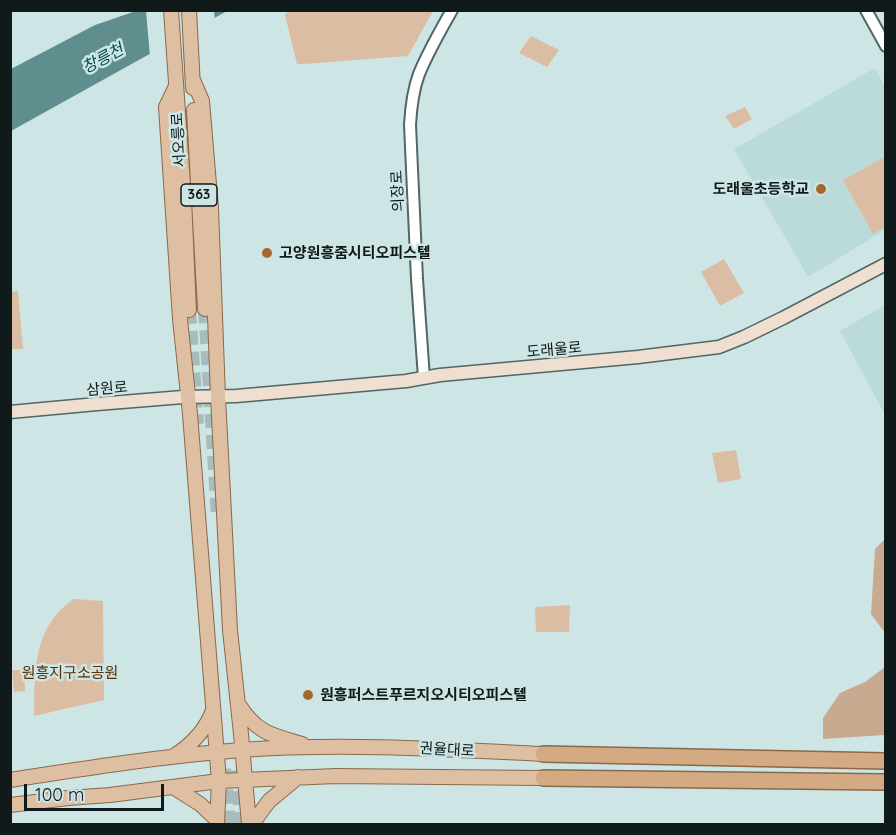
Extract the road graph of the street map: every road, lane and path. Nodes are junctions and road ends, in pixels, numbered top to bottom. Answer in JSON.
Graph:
{"nodes":[{"id":1,"x":171,"y":10,"type":"edge"},
{"id":2,"x":189,"y":10,"type":"edge"},
{"id":3,"x":452,"y":10,"type":"edge"},
{"id":4,"x":866,"y":10,"type":"edge"},
{"id":5,"x":885,"y":46,"type":"edge"},
{"id":6,"x":193,"y":78,"type":"junction"},
{"id":7,"x":175,"y":85,"type":"junction"},
{"id":8,"x":885,"y":264,"type":"edge"},
{"id":9,"x":205,"y":309,"type":"tunnel mouth"},
{"id":10,"x":189,"y":310,"type":"tunnel mouth"},
{"id":11,"x":424,"y":378,"type":"junction"},
{"id":12,"x":212,"y":397,"type":"junction"},
{"id":13,"x":188,"y":398,"type":"junction"},
{"id":14,"x":10,"y":412,"type":"edge"},
{"id":15,"x":237,"y":702,"type":"junction"},
{"id":16,"x":214,"y":708,"type":"junction"},
{"id":17,"x":312,"y":748,"type":"junction"},
{"id":18,"x":242,"y":750,"type":"junction"},
{"id":19,"x":218,"y":753,"type":"junction"},
{"id":20,"x":543,"y":754,"type":"joint"},
{"id":21,"x":172,"y":757,"type":"junction"},
{"id":22,"x":885,"y":761,"type":"edge"},
{"id":23,"x":298,"y":777,"type":"junction"},
{"id":24,"x":543,"y":777,"type":"joint"},
{"id":25,"x":10,"y":780,"type":"edge"},
{"id":26,"x":245,"y":780,"type":"junction"},
{"id":27,"x":219,"y":781,"type":"junction"},
{"id":28,"x":885,"y":782,"type":"edge"},
{"id":29,"x":173,"y":786,"type":"junction"},
{"id":30,"x":10,"y":805,"type":"edge"},
{"id":31,"x":217,"y":822,"type":"edge"},
{"id":32,"x":250,"y":825,"type":"edge"}],
"edges":[{"from":1,"to":7,"type":"main road","number":"363"},
{"from":2,"to":6,"type":"main road","number":"363"},
{"from":3,"to":11,"type":"street","name":"의장로"},
{"from":4,"to":5,"type":"street"},
{"from":6,"to":9,"type":"main road","name":"서오릉로","number":"363"},
{"from":6,"to":12,"type":"main road"},
{"from":7,"to":10,"type":"main road","name":"서오릉로","number":"363"},
{"from":7,"to":13,"type":"main road"},
{"from":8,"to":11,"type":"main road","name":"도래울로"},
{"from":11,"to":12,"type":"main road","name":"도래울로"},
{"from":12,"to":13,"type":"main road","name":"삼원로"},
{"from":12,"to":15,"type":"main road"},
{"from":13,"to":14,"type":"main road","name":"삼원로"},
{"from":13,"to":16,"type":"main road"},
{"from":15,"to":17,"type":"main road"},
{"from":15,"to":18,"type":"main road"},
{"from":16,"to":19,"type":"main road"},
{"from":16,"to":21,"type":"main road"},
{"from":17,"to":18,"type":"main road","name":"권율대로"},
{"from":17,"to":20,"type":"main road","name":"권율대로"},
{"from":18,"to":19,"type":"main road","name":"권율대로"},
{"from":18,"to":26,"type":"main road"},
{"from":19,"to":21,"type":"main road","name":"권율대로"},
{"from":19,"to":27,"type":"main road"},
{"from":20,"to":22,"type":"highway","name":"권율대로"},
{"from":21,"to":25,"type":"main road","name":"권율대로"},
{"from":23,"to":24,"type":"main road","name":"권율대로"},
{"from":23,"to":26,"type":"main road","name":"권율대로"},
{"from":23,"to":32,"type":"main road"},
{"from":24,"to":28,"type":"highway","name":"권율대로"},
{"from":26,"to":27,"type":"main road","name":"권율대로"},
{"from":26,"to":32,"type":"main road"},
{"from":27,"to":29,"type":"main road","name":"권율대로"},
{"from":27,"to":31,"type":"main road"},
{"from":29,"to":30,"type":"main road","name":"권율대로"},
{"from":29,"to":31,"type":"main road"}]}
